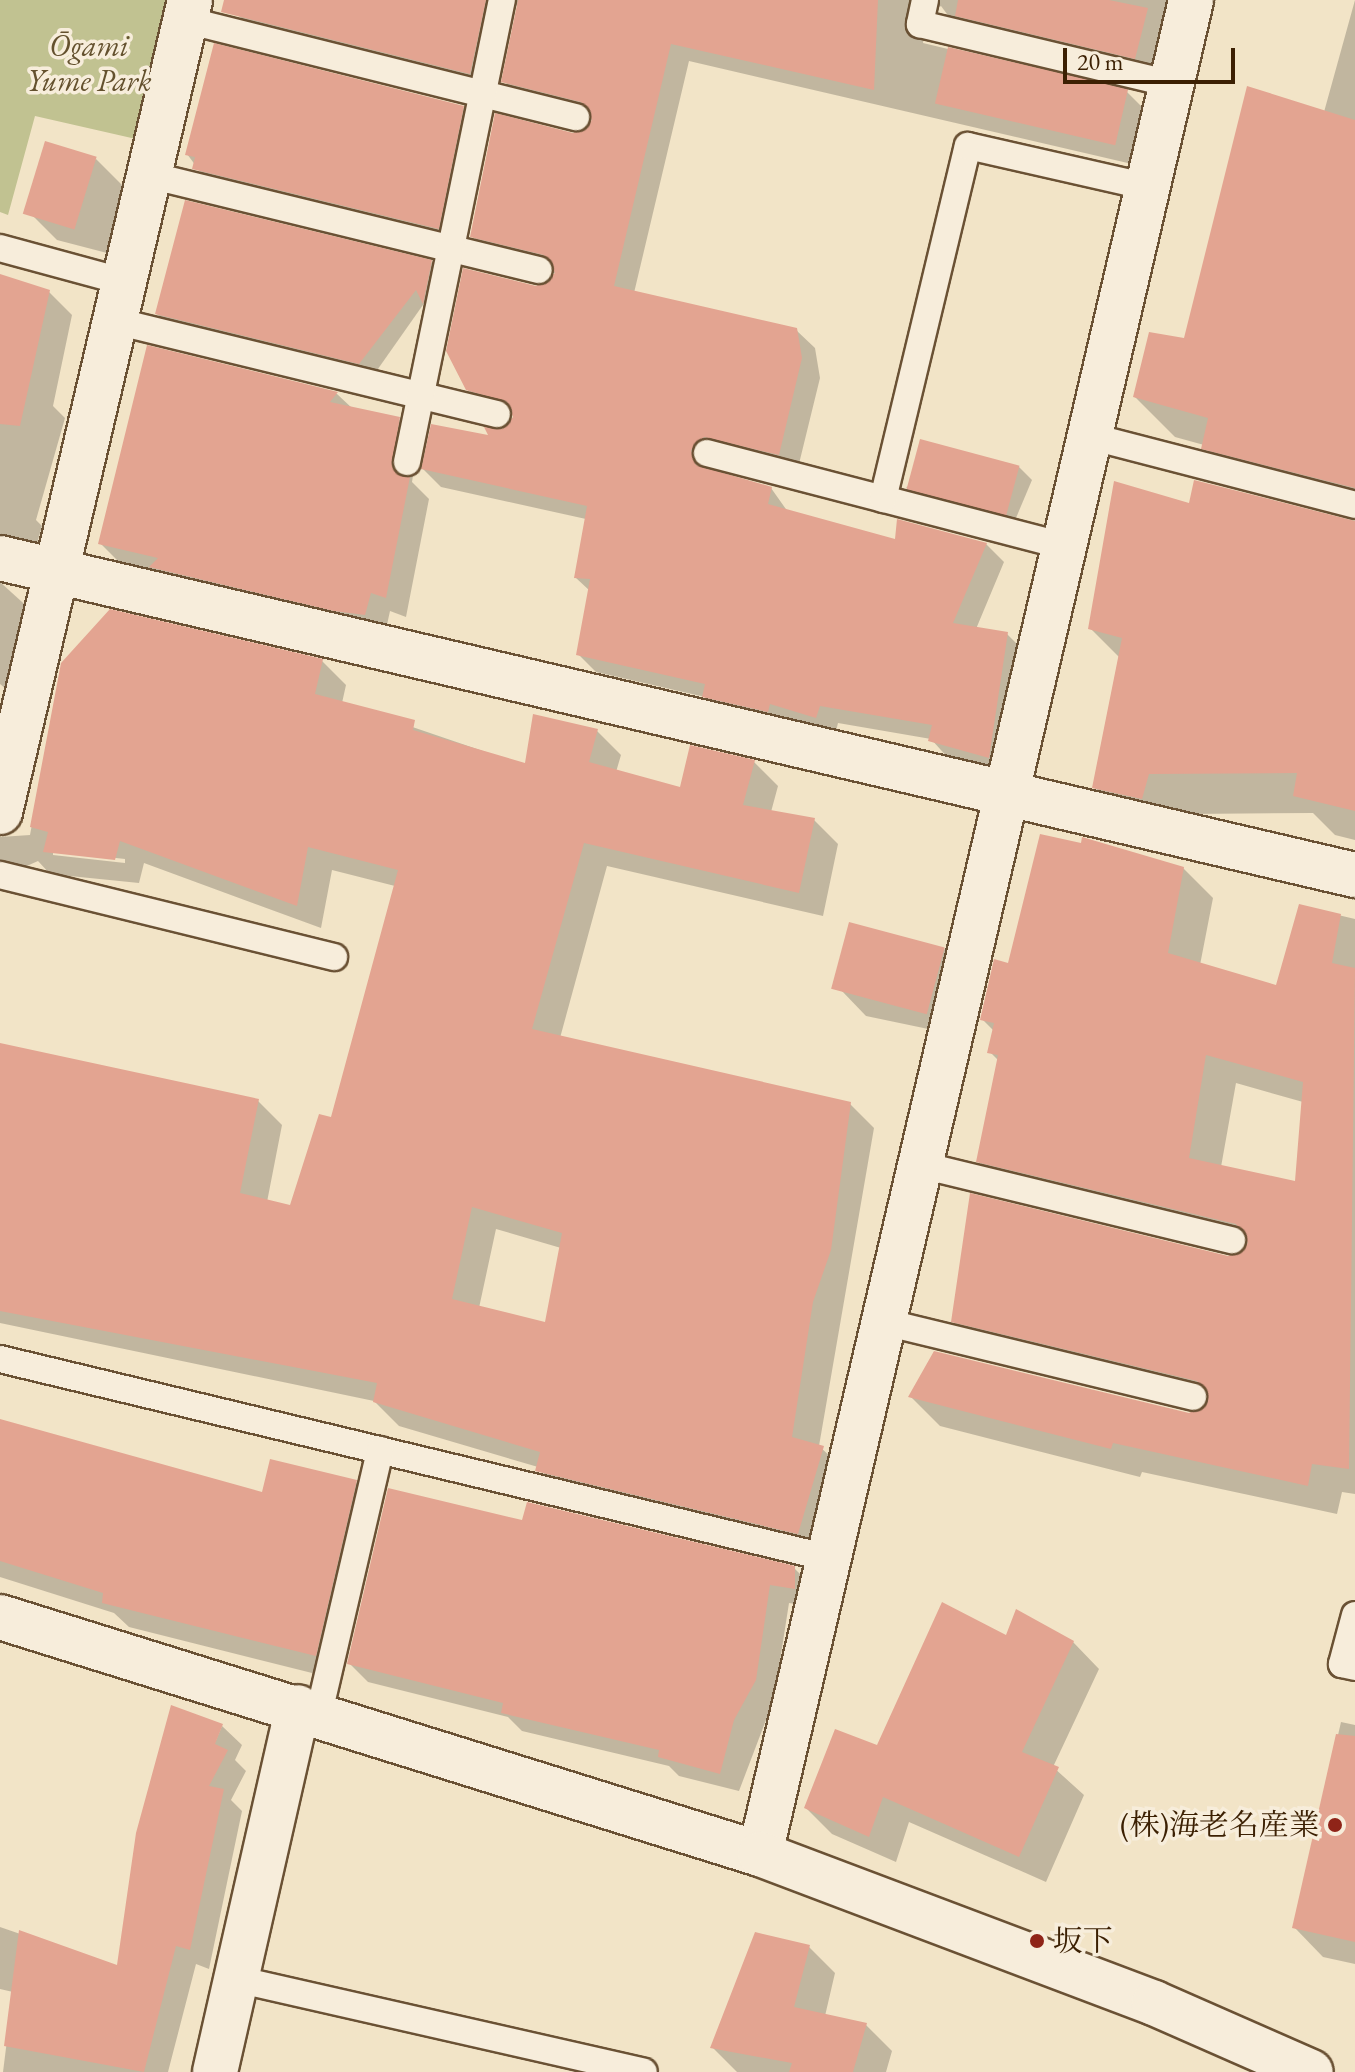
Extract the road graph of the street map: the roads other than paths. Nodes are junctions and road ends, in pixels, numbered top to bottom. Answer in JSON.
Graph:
{"nodes":[{"id":1,"x":502,"y":0,"type":"edge"},
{"id":2,"x":925,"y":0,"type":"edge"},
{"id":3,"x":1191,"y":0,"type":"edge"},
{"id":4,"x":188,"y":10,"type":"edge"},
{"id":5,"x":1171,"y":84,"type":"junction"},
{"id":6,"x":482,"y":94,"type":"junction"},
{"id":7,"x":576,"y":117,"type":"dead end"},
{"id":8,"x":149,"y":175,"type":"junction"},
{"id":9,"x":1148,"y":187,"type":"junction"},
{"id":10,"x":0,"y":248,"type":"edge"},
{"id":11,"x":451,"y":249,"type":"junction"},
{"id":12,"x":539,"y":270,"type":"dead end"},
{"id":13,"x":120,"y":302,"type":"junction"},
{"id":14,"x":420,"y":396,"type":"junction"},
{"id":15,"x":497,"y":414,"type":"dead end"},
{"id":16,"x":1089,"y":436,"type":"junction"},
{"id":17,"x":707,"y":453,"type":"dead end"},
{"id":18,"x":407,"y":462,"type":"dead end"},
{"id":19,"x":883,"y":499,"type":"junction"},
{"id":20,"x":1355,"y":505,"type":"edge"},
{"id":21,"x":1064,"y":546,"type":"junction"},
{"id":22,"x":0,"y":558,"type":"edge"},
{"id":23,"x":56,"y":571,"type":"junction"},
{"id":24,"x":1007,"y":792,"type":"junction"},
{"id":25,"x":0,"y":812,"type":"edge"},
{"id":26,"x":0,"y":875,"type":"edge"},
{"id":27,"x":1355,"y":875,"type":"edge"},
{"id":28,"x":334,"y":957,"type":"dead end"},
{"id":29,"x":921,"y":1165,"type":"junction"},
{"id":30,"x":1232,"y":1240,"type":"dead end"},
{"id":31,"x":884,"y":1322,"type":"junction"},
{"id":32,"x":0,"y":1359,"type":"edge"},
{"id":33,"x":1193,"y":1397,"type":"dead end"},
{"id":34,"x":380,"y":1450,"type":"junction"},
{"id":35,"x":829,"y":1558,"type":"junction"},
{"id":36,"x":1355,"y":1615,"type":"edge"},
{"id":37,"x":0,"y":1617,"type":"edge"},
{"id":38,"x":1355,"y":1667,"type":"edge"},
{"id":39,"x":308,"y":1710,"type":"junction"},
{"id":40,"x":760,"y":1854,"type":"junction"},
{"id":41,"x":236,"y":1979,"type":"junction"},
{"id":42,"x":215,"y":2072,"type":"edge"},
{"id":43,"x":644,"y":2072,"type":"edge"},
{"id":44,"x":1311,"y":2072,"type":"edge"}],
"edges":[{"from":1,"to":6,"type":"lane"},
{"from":2,"to":5,"type":"lane"},
{"from":3,"to":5,"type":"street"},
{"from":4,"to":6,"type":"lane"},
{"from":4,"to":8,"type":"street"},
{"from":5,"to":9,"type":"street"},
{"from":6,"to":7,"type":"lane"},
{"from":6,"to":11,"type":"lane"},
{"from":8,"to":11,"type":"lane"},
{"from":8,"to":13,"type":"street"},
{"from":9,"to":16,"type":"street"},
{"from":9,"to":19,"type":"lane"},
{"from":10,"to":13,"type":"lane"},
{"from":11,"to":12,"type":"lane"},
{"from":11,"to":14,"type":"lane"},
{"from":13,"to":14,"type":"lane"},
{"from":13,"to":23,"type":"street"},
{"from":14,"to":15,"type":"lane"},
{"from":14,"to":18,"type":"lane"},
{"from":16,"to":20,"type":"lane"},
{"from":16,"to":21,"type":"street"},
{"from":17,"to":19,"type":"lane"},
{"from":19,"to":21,"type":"lane"},
{"from":21,"to":24,"type":"street"},
{"from":22,"to":23,"type":"street"},
{"from":23,"to":24,"type":"street"},
{"from":23,"to":25,"type":"street"},
{"from":24,"to":27,"type":"street"},
{"from":24,"to":29,"type":"street"},
{"from":26,"to":28,"type":"lane"},
{"from":29,"to":30,"type":"lane"},
{"from":29,"to":31,"type":"street"},
{"from":31,"to":33,"type":"lane"},
{"from":31,"to":35,"type":"street"},
{"from":32,"to":34,"type":"lane"},
{"from":34,"to":35,"type":"lane"},
{"from":34,"to":39,"type":"lane"},
{"from":35,"to":40,"type":"street"},
{"from":36,"to":38,"type":"lane"},
{"from":37,"to":39,"type":"street"},
{"from":39,"to":40,"type":"street"},
{"from":39,"to":41,"type":"street"},
{"from":40,"to":44,"type":"street"},
{"from":41,"to":42,"type":"street"},
{"from":41,"to":43,"type":"lane"}]}
